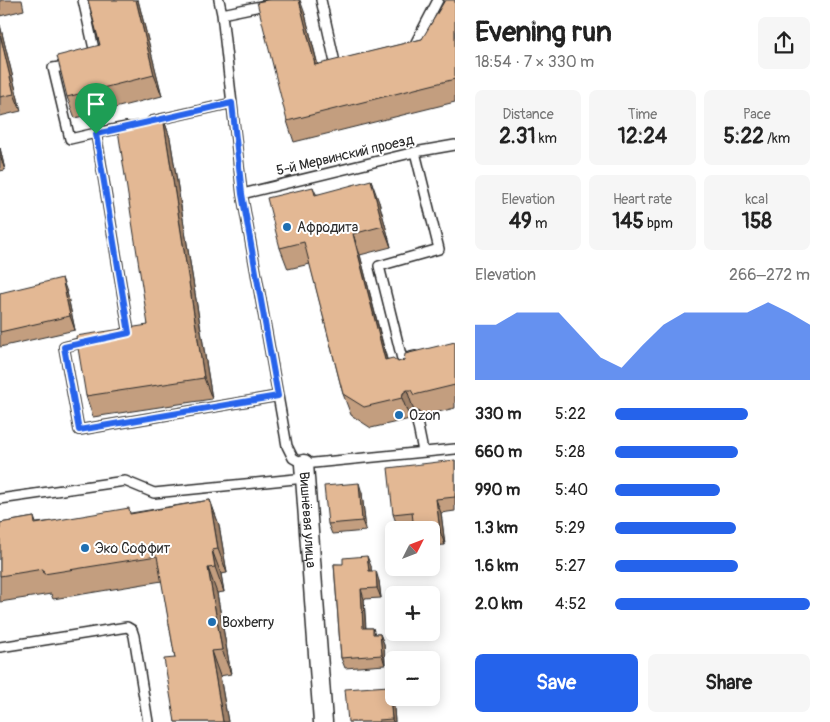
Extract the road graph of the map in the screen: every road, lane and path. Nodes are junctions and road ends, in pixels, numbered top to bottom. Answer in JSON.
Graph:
{"nodes":[{"id":1,"x":82,"y":0,"type":"edge"},
{"id":2,"x":219,"y":0,"type":"edge"},
{"id":3,"x":289,"y":0,"type":"edge"},
{"id":4,"x":321,"y":0,"type":"edge"},
{"id":5,"x":438,"y":0,"type":"edge"},
{"id":6,"x":222,"y":14,"type":"junction"},
{"id":7,"x":397,"y":51,"type":"edge"},
{"id":8,"x":354,"y":63,"type":"edge"},
{"id":9,"x":232,"y":103,"type":"junction"},
{"id":10,"x":145,"y":123,"type":"edge"},
{"id":11,"x":135,"y":125,"type":"edge"},
{"id":12,"x":96,"y":134,"type":"junction"},
{"id":13,"x":455,"y":145,"type":"edge"},
{"id":14,"x":415,"y":152,"type":"junction"},
{"id":15,"x":242,"y":194,"type":"junction"},
{"id":16,"x":428,"y":353,"type":"edge"},
{"id":17,"x":278,"y":396,"type":"junction"},
{"id":18,"x":416,"y":417,"type":"dead end"},
{"id":19,"x":455,"y":449,"type":"edge"},
{"id":20,"x":423,"y":452,"type":"junction"},
{"id":21,"x":304,"y":471,"type":"junction"},
{"id":22,"x":0,"y":499,"type":"edge"},
{"id":23,"x":0,"y":647,"type":"edge"},
{"id":24,"x":148,"y":722,"type":"edge"},
{"id":25,"x":323,"y":722,"type":"edge"}],
"edges":[{"from":1,"to":12,"type":"lane"},
{"from":2,"to":6,"type":"lane","name":"Вишнёвая улица"},
{"from":3,"to":6,"type":"lane"},
{"from":4,"to":8,"type":"lane"},
{"from":5,"to":7,"type":"lane"},
{"from":6,"to":9,"type":"lane","name":"Вишнёвая улица"},
{"from":9,"to":10,"type":"lane"},
{"from":9,"to":15,"type":"lane","name":"Вишнёвая улица"},
{"from":11,"to":12,"type":"lane"},
{"from":12,"to":17,"type":"lane"},
{"from":13,"to":14,"type":"lane","name":"5-й Мервинский проезд"},
{"from":14,"to":15,"type":"lane","name":"5-й Мервинский проезд"},
{"from":14,"to":16,"type":"lane"},
{"from":15,"to":17,"type":"lane","name":"Вишнёвая улица"},
{"from":17,"to":21,"type":"lane","name":"Вишнёвая улица"},
{"from":18,"to":20,"type":"lane"},
{"from":19,"to":20,"type":"lane"},
{"from":20,"to":21,"type":"lane"},
{"from":21,"to":22,"type":"lane"},
{"from":21,"to":25,"type":"street","name":"Вишнёвая улица"},
{"from":23,"to":24,"type":"lane"}]}
